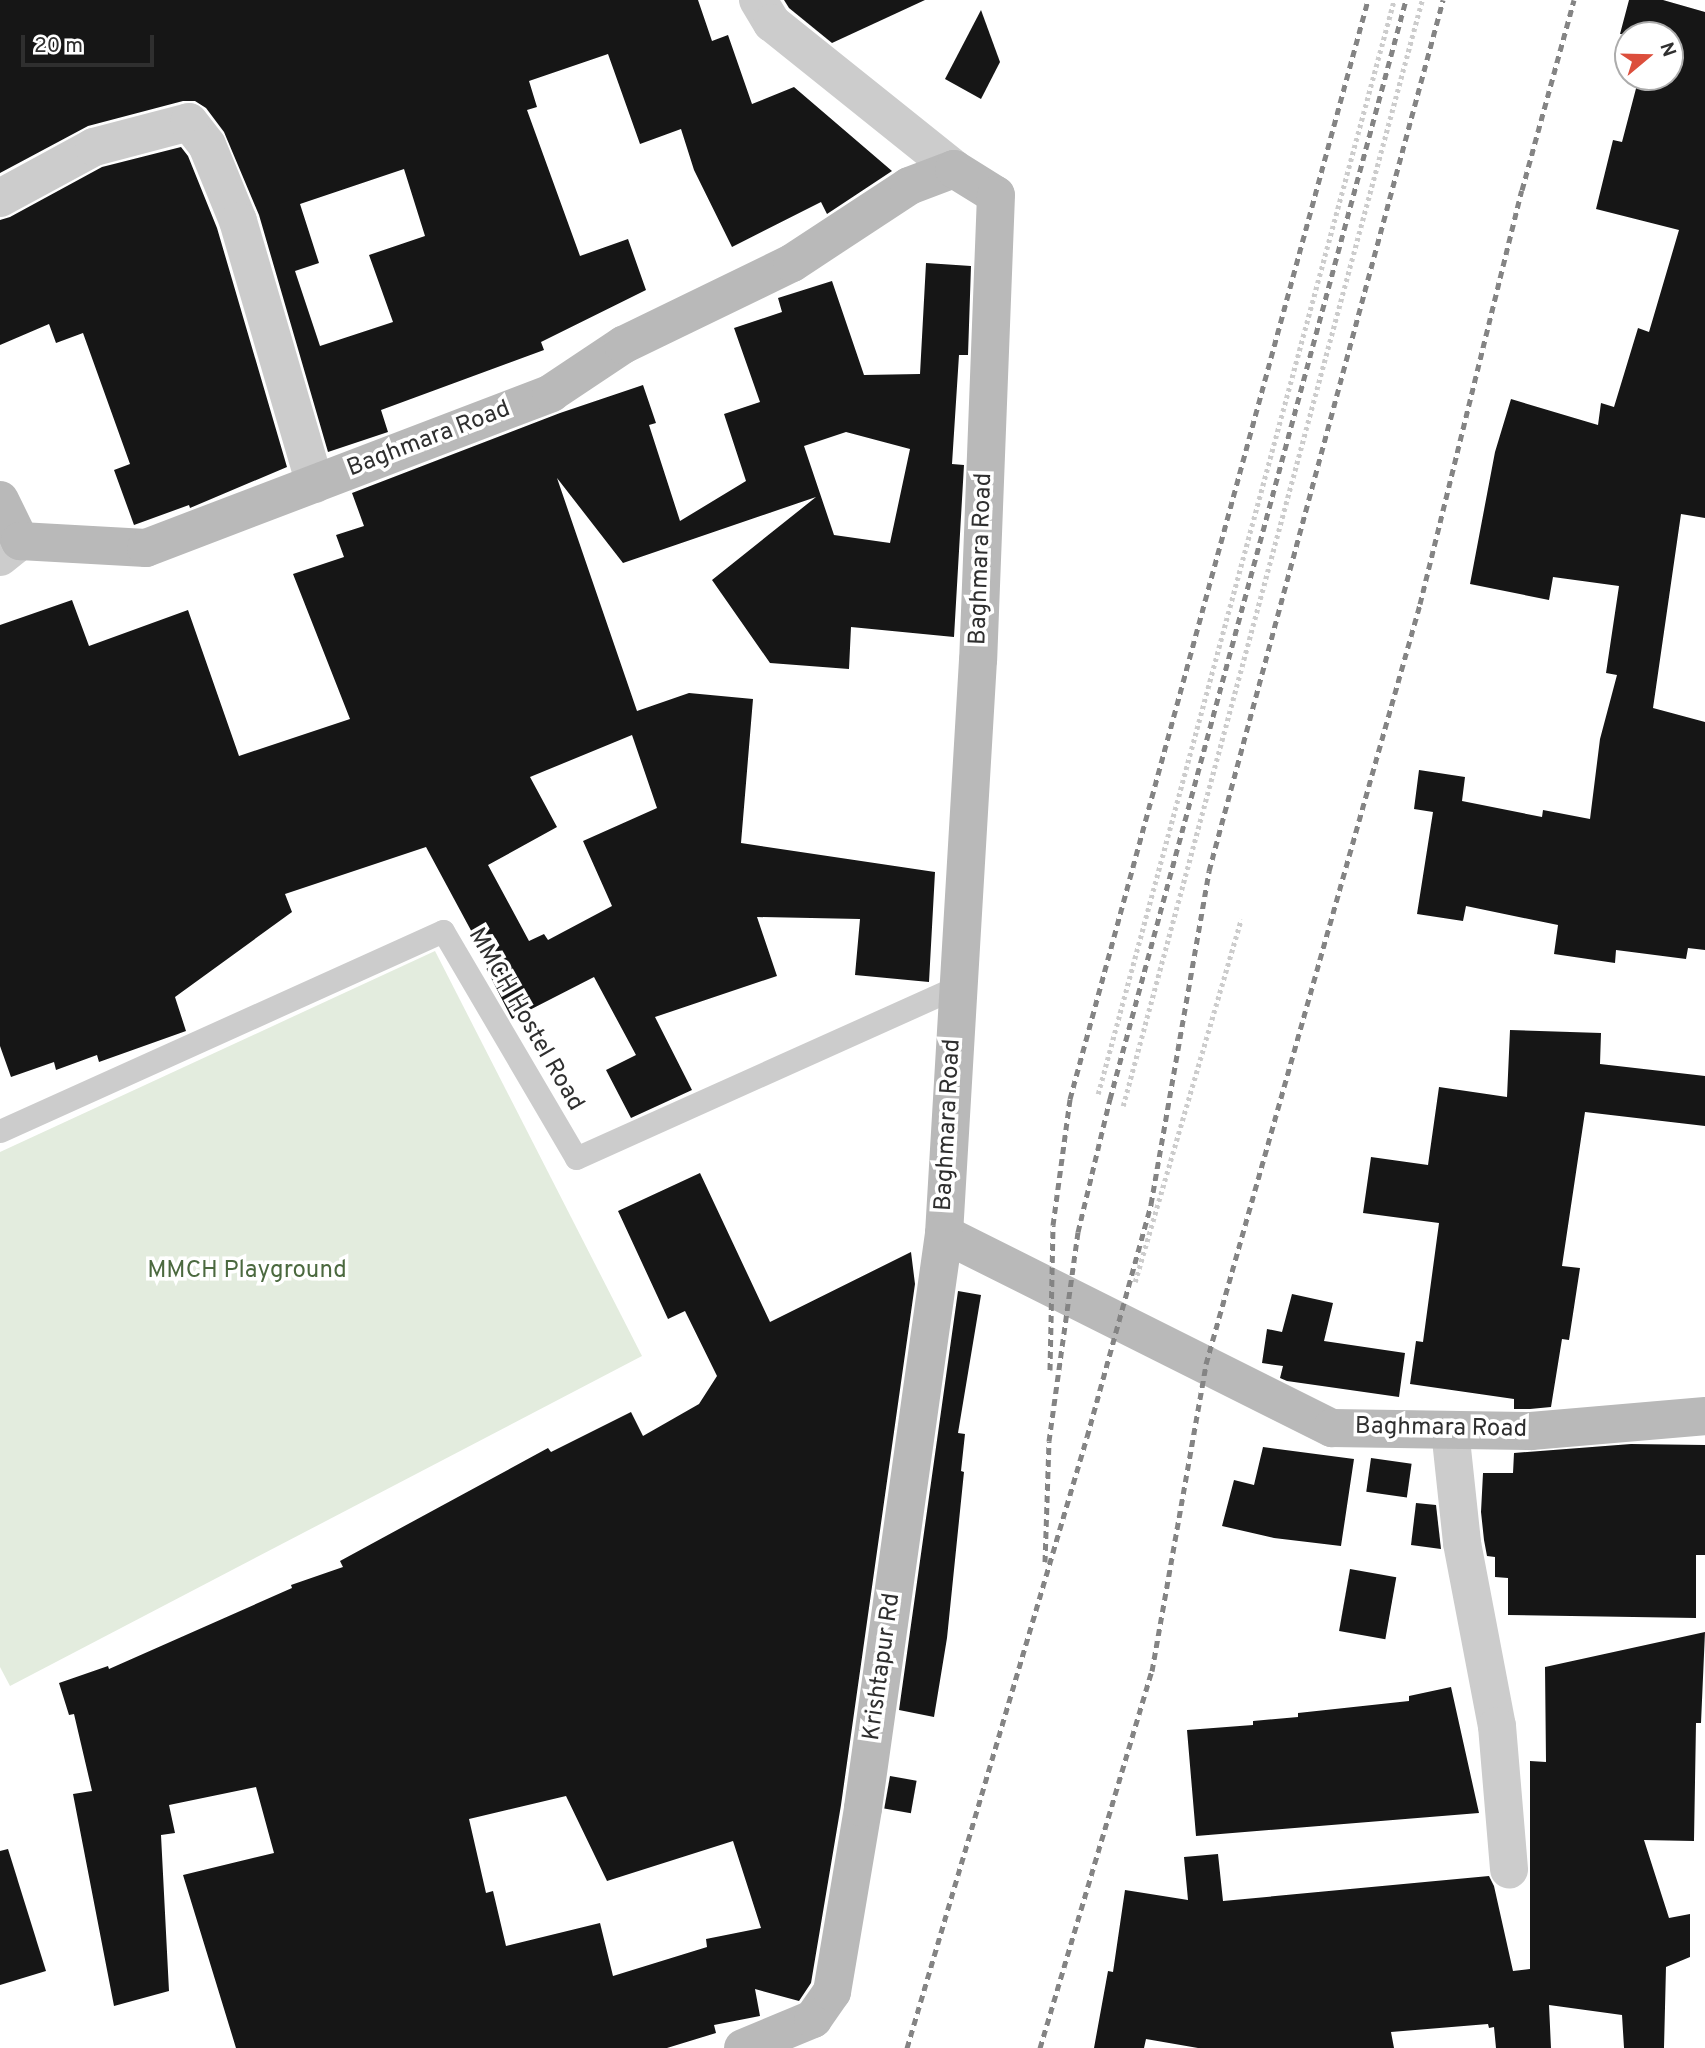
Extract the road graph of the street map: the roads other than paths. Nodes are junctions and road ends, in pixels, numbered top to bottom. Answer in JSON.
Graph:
{"nodes":[{"id":1,"x":758,"y":0,"type":"edge"},
{"id":2,"x":954,"y":169,"type":"junction"},
{"id":3,"x":0,"y":198,"type":"edge"},
{"id":4,"x":314,"y":484,"type":"junction"},
{"id":5,"x":0,"y":500,"type":"edge"},
{"id":6,"x":10,"y":549,"type":"edge"},
{"id":7,"x":956,"y":987,"type":"junction"},
{"id":8,"x":0,"y":1131,"type":"edge"},
{"id":9,"x":944,"y":1234,"type":"junction"},
{"id":10,"x":1705,"y":1416,"type":"edge"},
{"id":11,"x":1450,"y":1430,"type":"junction"},
{"id":12,"x":1509,"y":1870,"type":"dead end"},
{"id":13,"x":743,"y":2048,"type":"edge"}],
"edges":[{"from":1,"to":2,"type":"street"},
{"from":2,"to":4,"type":"street","name":"Baghmara Road"},
{"from":2,"to":7,"type":"street","name":"Baghmara Road"},
{"from":3,"to":4,"type":"street"},
{"from":4,"to":6,"type":"street","name":"Baghmara Road"},
{"from":5,"to":6,"type":"street","name":"Baghmara Road"},
{"from":7,"to":8,"type":"lane","name":"MMCH Hostel Road"},
{"from":7,"to":9,"type":"street","name":"Baghmara Road"},
{"from":9,"to":11,"type":"street","name":"Baghmara Road"},
{"from":9,"to":13,"type":"street","name":"Krishtapur Rd"},
{"from":10,"to":11,"type":"street","name":"Baghmara Road"},
{"from":11,"to":12,"type":"street"}]}
